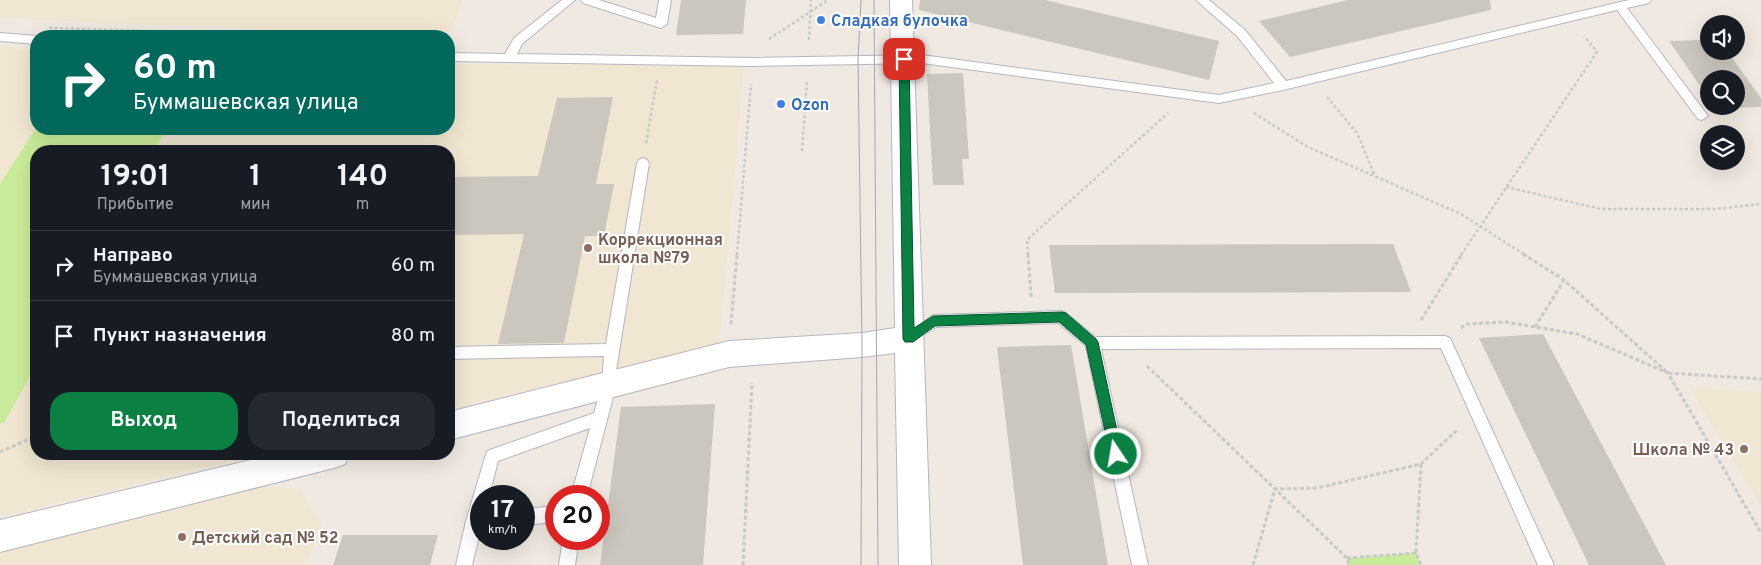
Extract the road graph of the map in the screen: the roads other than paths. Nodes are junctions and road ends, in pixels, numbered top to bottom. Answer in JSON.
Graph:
{"nodes":[{"id":1,"x":569,"y":0,"type":"edge"},
{"id":2,"x":587,"y":0,"type":"edge"},
{"id":3,"x":665,"y":0,"type":"edge"},
{"id":4,"x":902,"y":0,"type":"edge"},
{"id":5,"x":1202,"y":0,"type":"edge"},
{"id":6,"x":1645,"y":0,"type":"edge"},
{"id":7,"x":1620,"y":6,"type":"junction"},
{"id":8,"x":0,"y":37,"type":"edge"},
{"id":9,"x":30,"y":40,"type":"edge"},
{"id":10,"x":455,"y":57,"type":"edge"},
{"id":11,"x":508,"y":59,"type":"junction"},
{"id":12,"x":904,"y":59,"type":"junction"},
{"id":13,"x":1284,"y":86,"type":"junction"},
{"id":14,"x":1702,"y":116,"type":"dead end"},
{"id":15,"x":643,"y":163,"type":"road end"},
{"id":16,"x":909,"y":339,"type":"junction"},
{"id":17,"x":1092,"y":342,"type":"junction"},
{"id":18,"x":613,"y":350,"type":"junction"},
{"id":19,"x":455,"y":353,"type":"edge"},
{"id":20,"x":609,"y":386,"type":"junction"},
{"id":21,"x":601,"y":417,"type":"junction"},
{"id":22,"x":455,"y":424,"type":"edge"},
{"id":23,"x":310,"y":460,"type":"edge"},
{"id":24,"x":485,"y":485,"type":"edge"},
{"id":25,"x":582,"y":485,"type":"edge"},
{"id":26,"x":0,"y":536,"type":"edge"},
{"id":27,"x":470,"y":545,"type":"edge"},
{"id":28,"x":569,"y":550,"type":"edge"},
{"id":29,"x":464,"y":565,"type":"edge"},
{"id":30,"x":567,"y":565,"type":"edge"},
{"id":31,"x":915,"y":565,"type":"edge"},
{"id":32,"x":1140,"y":565,"type":"edge"},
{"id":33,"x":1546,"y":565,"type":"edge"}],
"edges":[{"from":1,"to":11,"type":"lane"},
{"from":2,"to":3,"type":"lane"},
{"from":4,"to":12,"type":"street"},
{"from":5,"to":13,"type":"lane"},
{"from":6,"to":7,"type":"lane"},
{"from":7,"to":13,"type":"lane"},
{"from":7,"to":14,"type":"lane"},
{"from":8,"to":9,"type":"lane"},
{"from":10,"to":11,"type":"lane"},
{"from":11,"to":12,"type":"lane"},
{"from":12,"to":13,"type":"lane"},
{"from":12,"to":16,"type":"street"},
{"from":15,"to":18,"type":"lane"},
{"from":16,"to":17,"type":"lane"},
{"from":16,"to":20,"type":"street"},
{"from":16,"to":31,"type":"street"},
{"from":17,"to":32,"type":"lane"},
{"from":17,"to":33,"type":"lane"},
{"from":18,"to":19,"type":"lane"},
{"from":18,"to":20,"type":"lane"},
{"from":20,"to":21,"type":"lane"},
{"from":20,"to":22,"type":"street"},
{"from":21,"to":24,"type":"lane"},
{"from":21,"to":25,"type":"lane"},
{"from":23,"to":26,"type":"street"},
{"from":27,"to":29,"type":"lane"},
{"from":28,"to":30,"type":"lane"}]}
